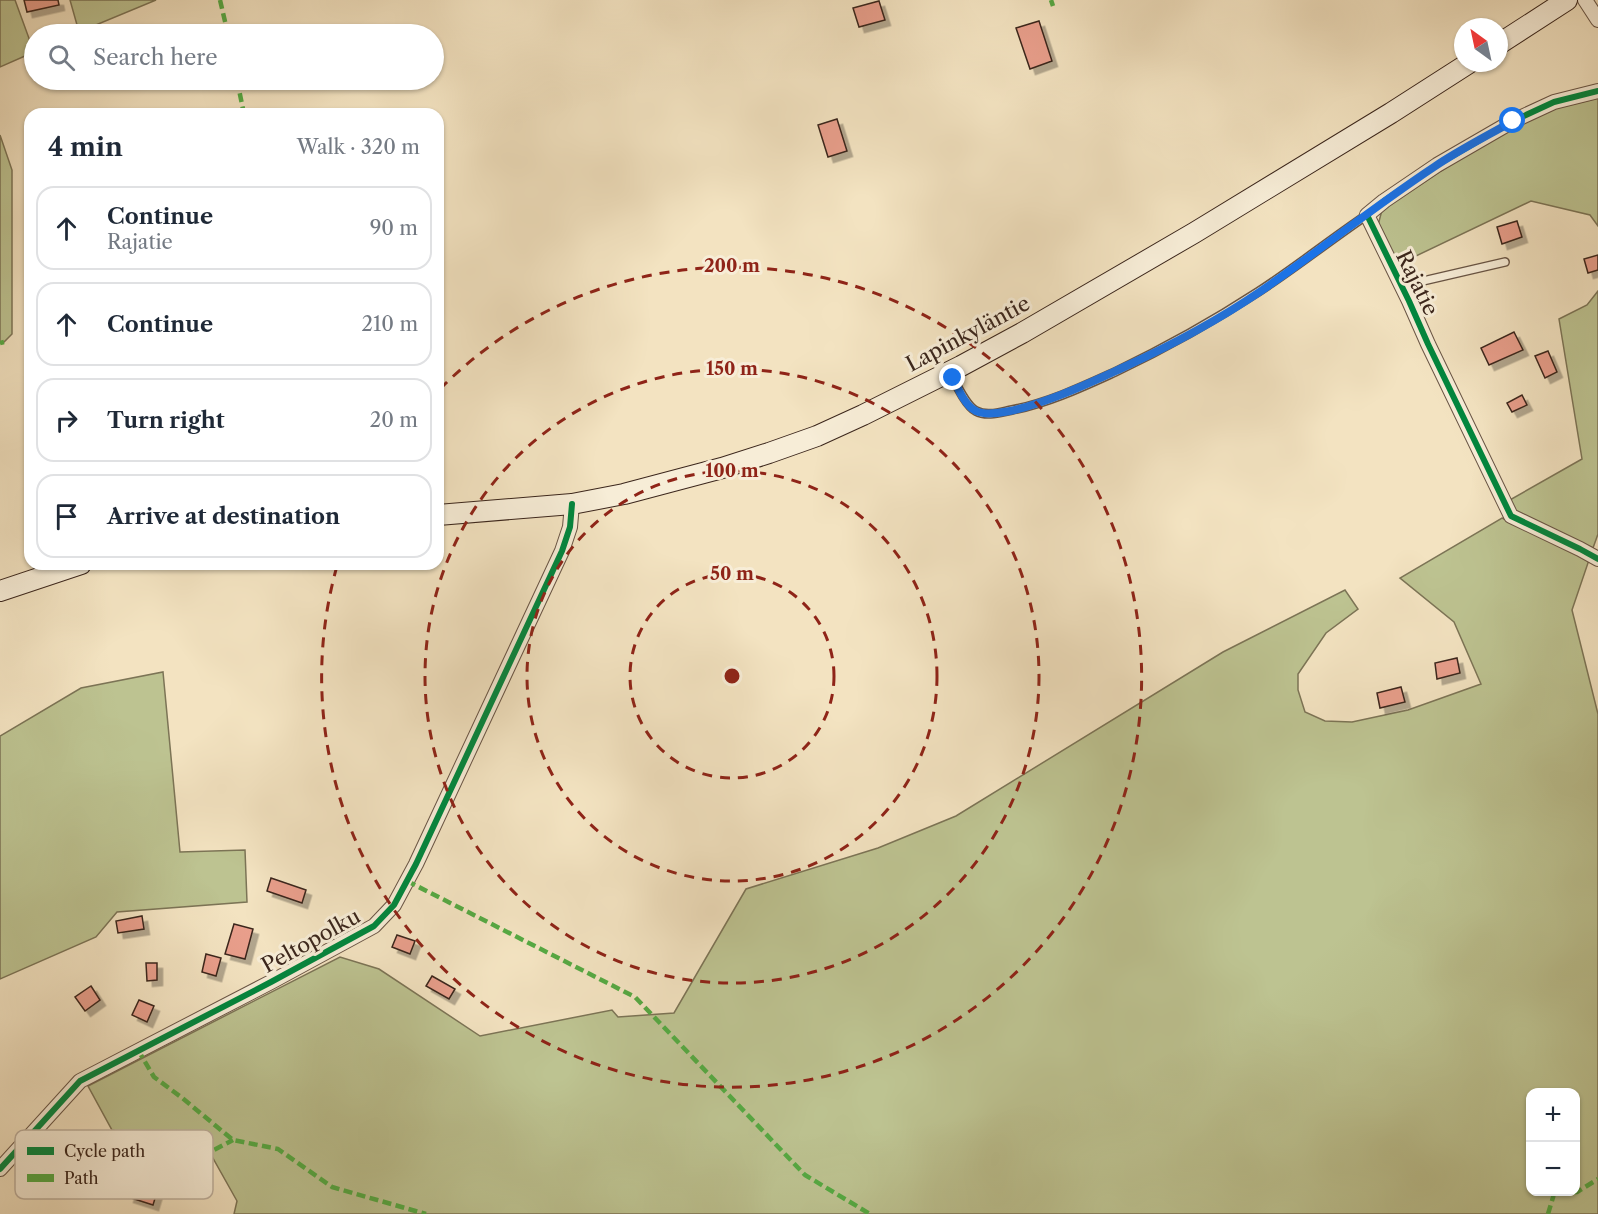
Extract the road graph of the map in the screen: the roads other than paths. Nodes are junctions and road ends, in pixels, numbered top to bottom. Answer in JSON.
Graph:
{"nodes":[{"id":1,"x":1567,"y":0,"type":"edge"},
{"id":2,"x":1585,"y":0,"type":"edge"},
{"id":3,"x":1598,"y":20,"type":"edge"},
{"id":4,"x":1508,"y":38,"type":"edge"},
{"id":5,"x":1455,"y":72,"type":"edge"},
{"id":6,"x":1598,"y":91,"type":"edge"},
{"id":7,"x":1366,"y":215,"type":"junction"},
{"id":8,"x":1505,"y":262,"type":"dead end"},
{"id":9,"x":1400,"y":283,"type":"junction"},
{"id":10,"x":950,"y":372,"type":"junction"},
{"id":11,"x":572,"y":504,"type":"junction"},
{"id":12,"x":444,"y":515,"type":"edge"},
{"id":13,"x":1598,"y":559,"type":"edge"},
{"id":14,"x":63,"y":570,"type":"edge"},
{"id":15,"x":0,"y":591,"type":"edge"},
{"id":16,"x":35,"y":1130,"type":"edge"},
{"id":17,"x":15,"y":1152,"type":"edge"},
{"id":18,"x":0,"y":1169,"type":"edge"}],
"edges":[{"from":1,"to":4,"type":"main road"},
{"from":2,"to":3,"type":"street"},
{"from":5,"to":10,"type":"main road","name":"Lapinkyläntie"},
{"from":6,"to":7,"type":"street"},
{"from":7,"to":9,"type":"street","name":"Rajatie"},
{"from":7,"to":10,"type":"lane"},
{"from":8,"to":9,"type":"lane"},
{"from":9,"to":13,"type":"street","name":"Rajatie"},
{"from":10,"to":11,"type":"main road","name":"Lapinkyläntie"},
{"from":11,"to":12,"type":"main road","name":"Lapinkyläntie"},
{"from":11,"to":16,"type":"street","name":"Peltopolku"},
{"from":14,"to":15,"type":"main road"},
{"from":17,"to":18,"type":"street","name":"Peltopolku"}]}
